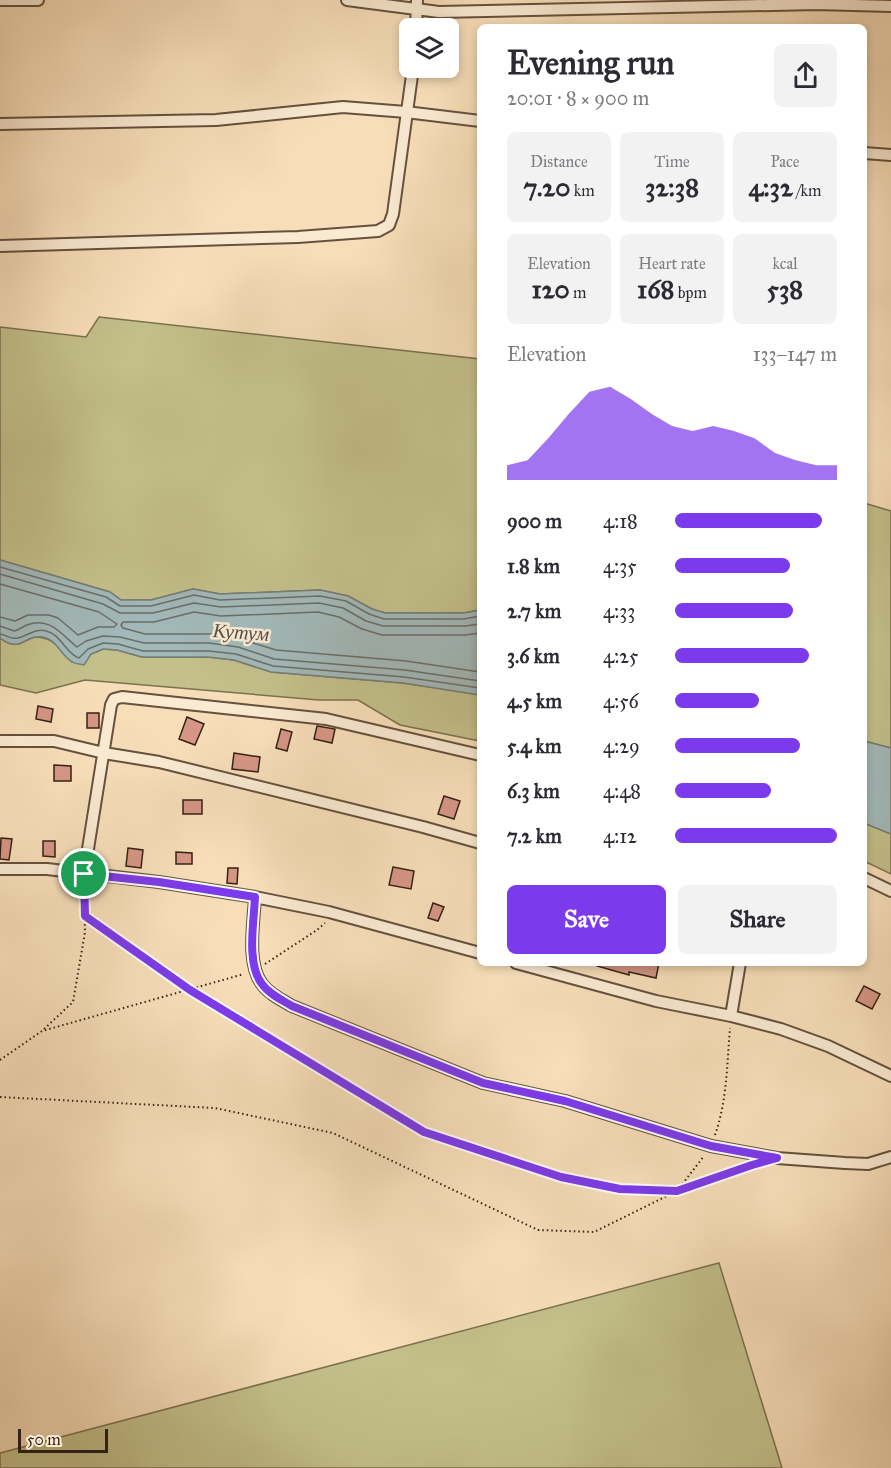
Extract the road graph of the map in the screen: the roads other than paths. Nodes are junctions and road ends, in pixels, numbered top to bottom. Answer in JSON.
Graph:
{"nodes":[{"id":1,"x":0,"y":0,"type":"edge"},
{"id":2,"x":38,"y":0,"type":"edge"},
{"id":3,"x":347,"y":0,"type":"edge"},
{"id":4,"x":417,"y":4,"type":"edge"},
{"id":5,"x":891,"y":6,"type":"edge"},
{"id":6,"x":411,"y":78,"type":"edge"},
{"id":7,"x":406,"y":112,"type":"junction"},
{"id":8,"x":477,"y":121,"type":"edge"},
{"id":9,"x":0,"y":124,"type":"edge"},
{"id":10,"x":867,"y":153,"type":"edge"},
{"id":11,"x":891,"y":155,"type":"edge"},
{"id":12,"x":0,"y":246,"type":"edge"},
{"id":13,"x":0,"y":741,"type":"edge"},
{"id":14,"x":104,"y":753,"type":"junction"},
{"id":15,"x":477,"y":754,"type":"edge"},
{"id":16,"x":477,"y":842,"type":"edge"},
{"id":17,"x":0,"y":869,"type":"edge"},
{"id":18,"x":84,"y":874,"type":"junction"},
{"id":19,"x":867,"y":880,"type":"edge"},
{"id":20,"x":891,"y":891,"type":"edge"},
{"id":21,"x":255,"y":897,"type":"junction"},
{"id":22,"x":477,"y":952,"type":"edge"},
{"id":23,"x":527,"y":966,"type":"edge"},
{"id":24,"x":739,"y":966,"type":"edge"},
{"id":25,"x":731,"y":1016,"type":"junction"},
{"id":26,"x":891,"y":1076,"type":"edge"},
{"id":27,"x":891,"y":1157,"type":"edge"}],
"edges":[{"from":1,"to":2,"type":"street"},
{"from":3,"to":4,"type":"street"},
{"from":4,"to":5,"type":"street"},
{"from":6,"to":7,"type":"street"},
{"from":7,"to":8,"type":"street"},
{"from":7,"to":9,"type":"street"},
{"from":7,"to":12,"type":"street"},
{"from":10,"to":11,"type":"street"},
{"from":13,"to":14,"type":"street"},
{"from":14,"to":15,"type":"street"},
{"from":14,"to":16,"type":"street"},
{"from":14,"to":18,"type":"street"},
{"from":17,"to":18,"type":"street"},
{"from":18,"to":21,"type":"street"},
{"from":19,"to":20,"type":"street"},
{"from":21,"to":22,"type":"street"},
{"from":21,"to":27,"type":"street"},
{"from":23,"to":25,"type":"street"},
{"from":24,"to":25,"type":"street"},
{"from":25,"to":26,"type":"street"}]}
